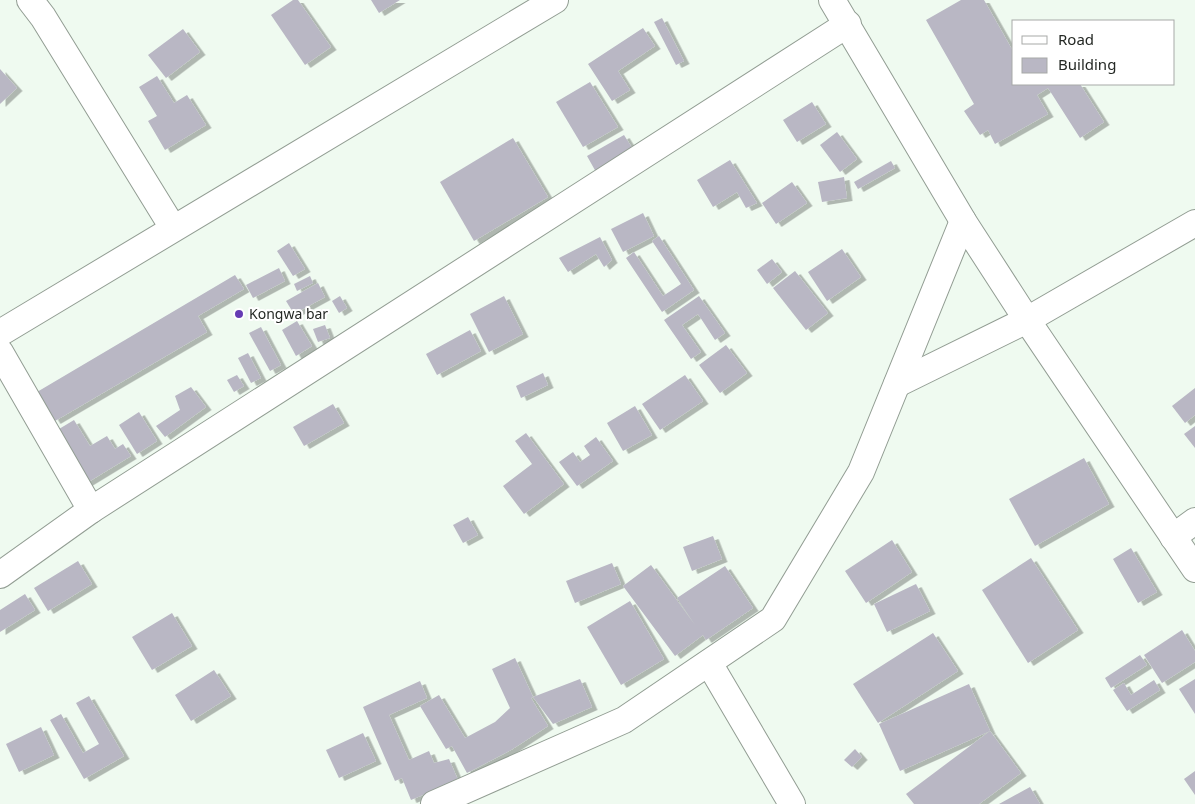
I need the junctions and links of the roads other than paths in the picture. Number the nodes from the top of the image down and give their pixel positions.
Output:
1 (30, 0) edge
2 (555, 0) edge
3 (832, 0) edge
4 (848, 24) junction
5 (963, 221) junction
6 (1195, 223) edge
7 (173, 228) junction
8 (1027, 320) junction
9 (0, 333) edge
10 (0, 352) edge
11 (897, 384) junction
12 (91, 510) junction
13 (1195, 522) edge
14 (1173, 537) junction
15 (1195, 568) edge
16 (0, 575) edge
17 (709, 663) junction
18 (479, 795) edge
19 (434, 804) edge
20 (792, 804) edge

1 - 7 street
2 - 7 street
3 - 4 street
4 - 5 street
4 - 12 street
5 - 8 street
5 - 11 street
6 - 8 street
7 - 9 street
8 - 11 street
8 - 14 street
10 - 12 street
11 - 17 street
12 - 16 street
13 - 14 street
14 - 15 street
17 - 18 street
17 - 20 street
18 - 19 street

